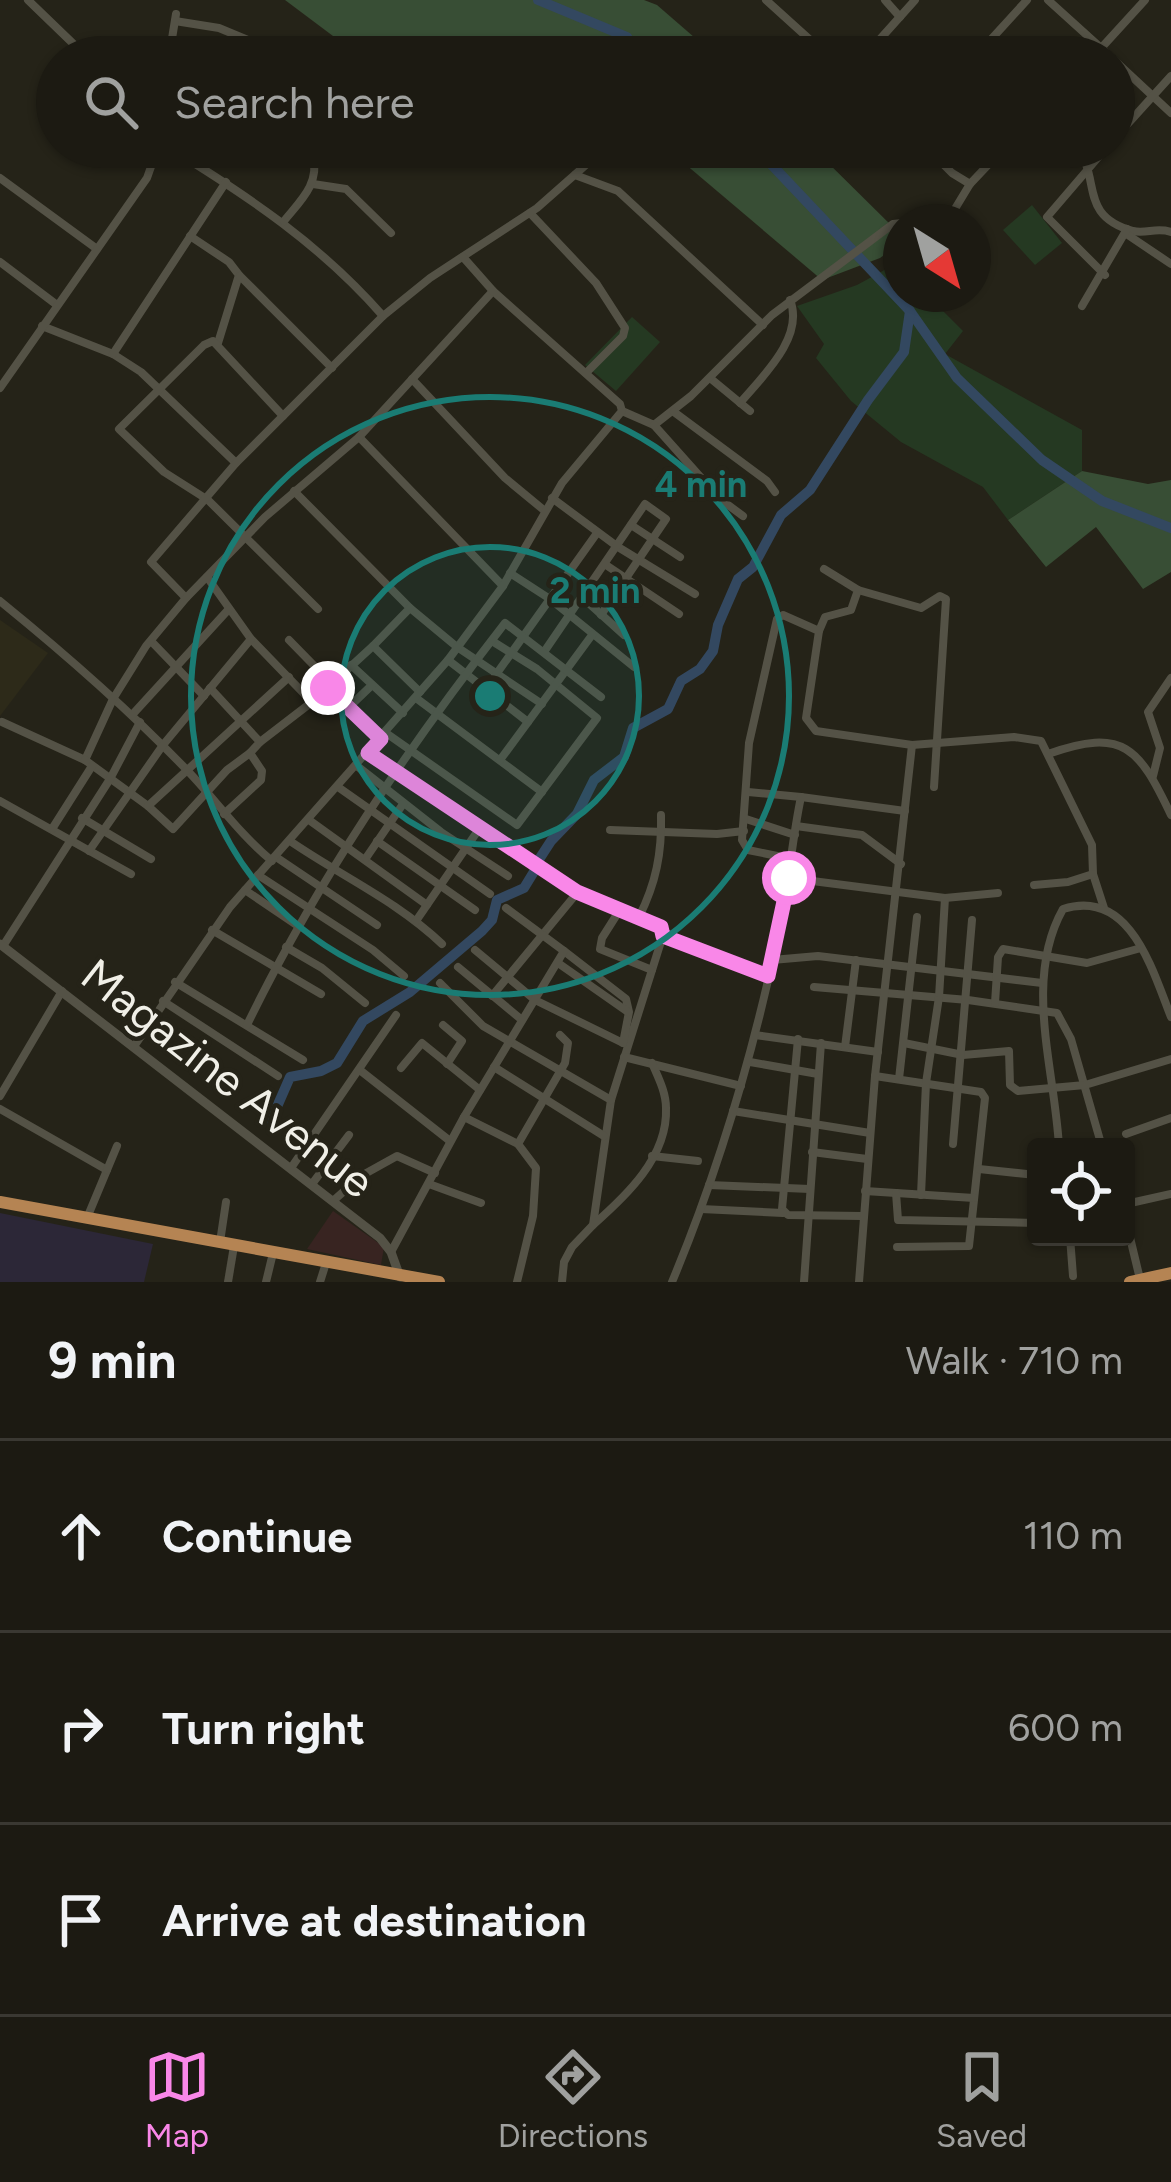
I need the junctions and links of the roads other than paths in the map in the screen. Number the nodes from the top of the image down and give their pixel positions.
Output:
1 (28, 0) edge
2 (766, 0) edge
3 (885, 0) edge
4 (915, 0) edge
5 (1027, 0) edge
6 (1048, 0) edge
7 (1145, 0) edge
8 (900, 17) junction
9 (66, 36) edge
10 (173, 36) edge
11 (238, 36) edge
12 (806, 36) edge
13 (883, 36) edge
14 (994, 36) edge
15 (1088, 36) edge
16 (1113, 36) edge
17 (1171, 76) edge
18 (1135, 79) edge
19 (1153, 96) junction
20 (1171, 113) edge
21 (1135, 116) edge
22 (151, 168) edge
23 (203, 168) edge
24 (316, 168) edge
25 (583, 168) edge
26 (947, 168) edge
27 (985, 168) edge
28 (1087, 168) edge
29 (1088, 168) edge
30 (575, 175) junction
31 (0, 178) edge
32 (226, 182) junction
33 (313, 184) junction
34 (970, 184) junction
35 (960, 204) edge
36 (530, 213) junction
37 (284, 221) junction
38 (883, 231) edge
39 (1126, 231) junction
40 (1171, 232) edge
41 (391, 233) dead end
42 (190, 236) junction
43 (97, 249) junction
44 (463, 257) junction
45 (0, 262) edge
46 (1171, 264) edge
47 (1103, 272) junction
48 (239, 275) junction
49 (493, 291) junction
50 (790, 300) junction
51 (57, 305) junction
52 (1082, 306) dead end
53 (383, 316) junction
54 (763, 325) junction
55 (42, 326) junction
56 (218, 343) junction
57 (112, 354) junction
58 (332, 368) junction
59 (586, 373) junction
60 (710, 378) junction
61 (412, 379) junction
62 (0, 388) edge
63 (160, 390) junction
64 (740, 403) junction
65 (622, 411) junction
66 (750, 411) dead end
67 (674, 412) junction
68 (284, 416) junction
69 (654, 425) junction
70 (359, 437) junction
71 (236, 463) junction
72 (295, 491) junction
73 (775, 492) dead end
74 (552, 498) junction
75 (208, 500) junction
76 (544, 511) junction
77 (743, 516) dead end
78 (631, 525) junction
79 (597, 533) junction
80 (245, 538) junction
81 (653, 539) junction
82 (618, 547) junction
83 (680, 557) dead end
84 (638, 561) junction
85 (606, 565) junction
86 (824, 568) dead end
87 (510, 573) junction
88 (207, 577) junction
89 (627, 578) junction
90 (503, 586) junction
91 (858, 590) junction
92 (695, 594) dead end
93 (187, 598) junction
94 (583, 598) junction
95 (550, 599) junction
96 (0, 602) edge
97 (410, 608) junction
98 (228, 609) junction
99 (317, 609) dead end
100 (601, 614) junction
101 (679, 614) dead end
102 (569, 617) junction
103 (818, 631) junction
104 (592, 634) junction
105 (624, 635) dead end
106 (524, 636) junction
107 (250, 639) junction
108 (289, 640) dead end
109 (151, 641) junction
110 (492, 641) junction
111 (373, 646) junction
112 (457, 646) junction
113 (544, 652) junction
114 (513, 654) junction
115 (478, 659) junction
116 (448, 660) junction
117 (351, 665) junction
118 (634, 667) dead end
119 (175, 668) junction
120 (568, 670) junction
121 (499, 672) junction
122 (466, 676) junction
123 (289, 677) junction
124 (1171, 678) edge
125 (372, 685) junction
126 (330, 686) junction
127 (555, 687) junction
128 (485, 690) junction
129 (207, 692) junction
130 (418, 695) junction
131 (601, 697) dead end
132 (113, 698) junction
133 (312, 702) junction
134 (542, 704) junction
135 (349, 708) junction
136 (403, 713) junction
137 (439, 714) junction
138 (136, 719) junction
139 (2, 722) edge
140 (241, 722) junction
141 (528, 722) junction
142 (383, 736) junction
143 (260, 742) junction
144 (936, 743) junction
145 (163, 745) junction
146 (912, 745) junction
147 (411, 751) junction
148 (250, 753) junction
149 (368, 753) junction
150 (1048, 754) junction
151 (500, 760) junction
152 (88, 763) junction
153 (357, 766) junction
154 (186, 769) junction
155 (396, 772) junction
156 (110, 778) junction
157 (1153, 778) junction
158 (338, 787) junction
159 (934, 788) dead end
160 (383, 789) junction
161 (129, 792) junction
162 (542, 792) junction
163 (748, 792) junction
164 (208, 793) junction
165 (801, 796) junction
166 (0, 800) edge
167 (403, 804) junction
168 (148, 806) junction
169 (369, 809) junction
170 (905, 811) junction
171 (224, 814) junction
172 (662, 815) dead end
173 (1171, 815) edge
174 (82, 818) junction
175 (746, 819) junction
176 (309, 820) junction
177 (390, 823) junction
178 (52, 829) junction
179 (479, 829) junction
180 (100, 830) junction
181 (610, 830) dead end
182 (744, 831) junction
183 (796, 831) junction
184 (662, 833) junction
185 (70, 839) junction
186 (290, 841) junction
187 (377, 841) junction
188 (346, 845) junction
189 (466, 848) junction
190 (89, 851) junction
191 (366, 858) junction
192 (152, 859) dead end
193 (273, 859) junction
194 (792, 859) junction
195 (901, 864) junction
196 (453, 868) junction
197 (333, 869) junction
198 (130, 874) dead end
199 (1093, 874) junction
200 (258, 875) junction
201 (508, 876) dead end
202 (789, 878) junction
203 (1034, 885) dead end
204 (441, 886) junction
205 (322, 888) junction
206 (245, 890) junction
207 (577, 892) junction
208 (998, 892) dead end
209 (490, 894) dead end
210 (897, 894) junction
211 (945, 898) junction
212 (427, 905) junction
213 (310, 908) junction
214 (506, 908) dead end
215 (621, 908) junction
216 (1104, 908) junction
217 (475, 910) dead end
218 (639, 917) junction
219 (917, 917) dead end
220 (972, 920) dead end
221 (416, 922) junction
222 (377, 925) dead end
223 (298, 926) junction
224 (212, 930) junction
225 (542, 936) junction
226 (663, 936) junction
227 (442, 944) dead end
228 (1, 945) edge
229 (286, 947) junction
230 (1141, 948) junction
231 (475, 950) dead end
232 (564, 951) junction
233 (1046, 955) junction
234 (856, 959) junction
235 (772, 960) junction
236 (558, 963) junction
237 (889, 963) junction
238 (276, 966) junction
239 (912, 966) junction
240 (458, 967) dead end
241 (941, 968) junction
242 (652, 970) junction
243 (969, 972) junction
244 (404, 976) dead end
245 (508, 976) junction
246 (768, 976) junction
247 (997, 976) junction
248 (175, 982) junction
249 (440, 982) dead end
250 (1042, 982) junction
251 (814, 987) dead end
252 (852, 988) junction
253 (62, 989) junction
254 (885, 992) junction
255 (321, 994) dead end
256 (910, 994) junction
257 (492, 996) junction
258 (939, 997) junction
259 (535, 1000) junction
260 (968, 1000) junction
261 (163, 1001) junction
262 (365, 1003) dead end
263 (994, 1004) junction
264 (1045, 1010) junction
265 (629, 1012) junction
266 (396, 1015) dead end
267 (1171, 1017) edge
268 (522, 1020) junction
269 (247, 1025) junction
270 (443, 1025) dead end
271 (755, 1034) junction
272 (560, 1035) dead end
273 (798, 1039) junction
274 (508, 1043) junction
275 (821, 1043) junction
276 (904, 1043) junction
277 (135, 1045) junction
278 (845, 1047) junction
279 (932, 1048) junction
280 (624, 1051) junction
281 (878, 1052) junction
282 (963, 1055) junction
283 (1171, 1059) edge
284 (303, 1060) dead end
285 (750, 1062) junction
286 (652, 1063) junction
287 (447, 1064) junction
288 (494, 1067) junction
289 (401, 1068) dead end
290 (795, 1069) junction
291 (361, 1071) junction
292 (560, 1073) junction
293 (818, 1074) junction
294 (278, 1076) dead end
295 (874, 1076) junction
296 (899, 1079) junction
297 (926, 1083) junction
298 (1084, 1085) junction
299 (741, 1086) junction
300 (958, 1088) junction
301 (480, 1090) junction
302 (1054, 1090) junction
303 (0, 1096) edge
304 (546, 1099) junction
305 (611, 1100) junction
306 (0, 1109) edge
307 (733, 1111) junction
308 (464, 1117) junction
309 (1171, 1118) edge
310 (789, 1121) junction
311 (814, 1125) junction
312 (869, 1133) junction
313 (1126, 1134) dead end
314 (349, 1135) dead end
315 (604, 1136) junction
316 (1058, 1138) edge
317 (1099, 1138) edge
318 (450, 1141) junction
319 (518, 1144) junction
320 (953, 1144) dead end
321 (117, 1146) dead end
322 (812, 1152) junction
323 (651, 1156) junction
324 (867, 1159) junction
325 (698, 1161) dead end
326 (291, 1168) junction
327 (979, 1169) junction
328 (107, 1170) junction
329 (435, 1173) junction
330 (1027, 1174) edge
331 (312, 1184) junction
332 (429, 1184) junction
333 (709, 1184) junction
334 (784, 1189) junction
335 (810, 1189) junction
336 (865, 1191) junction
337 (896, 1193) junction
338 (1171, 1194) edge
339 (921, 1195) junction
340 (974, 1198) junction
341 (333, 1201) junction
342 (0, 1202) edge
343 (226, 1202) dead end
344 (1135, 1202) edge
345 (481, 1203) dead end
346 (701, 1209) junction
347 (784, 1213) junction
348 (862, 1216) junction
349 (809, 1217) junction
350 (86, 1218) junction
351 (971, 1223) junction
352 (1027, 1223) edge
353 (592, 1225) junction
354 (227, 1245) junction
355 (1071, 1246) edge
356 (1130, 1246) edge
357 (897, 1247) dead end
358 (391, 1252) junction
359 (273, 1253) junction
360 (326, 1263) junction
361 (1171, 1274) edge
362 (1073, 1276) dead end
363 (400, 1277) junction
364 (1135, 1281) edge
365 (228, 1282) edge
366 (266, 1282) edge
367 (320, 1282) edge
368 (439, 1282) edge
369 (517, 1282) edge
370 (562, 1282) edge
371 (672, 1282) edge
372 (804, 1282) edge
373 (859, 1282) edge

1 - 9 street
2 - 12 street
3 - 8 street
4 - 8 street
5 - 14 street
6 - 15 street
7 - 16 street
8 - 13 street
10 - 11 street
17 - 19 street
18 - 19 street
19 - 20 street
19 - 21 street
22 - 43 street
23 - 32 street
24 - 33 street
25 - 30 street
26 - 34 street
27 - 34 street
28 - 47 street
29 - 39 street
30 - 36 street
30 - 54 street
31 - 43 street
32 - 37 street
32 - 42 street
33 - 37 street
33 - 41 street
34 - 35 street
36 - 44 street
36 - 59 street
37 - 53 street
38 - 50 street
39 - 40 street
39 - 46 street
39 - 47 street
42 - 48 street
42 - 57 street
43 - 51 street
44 - 49 street
44 - 53 street
45 - 51 street
47 - 52 street
48 - 56 street
48 - 58 street
49 - 59 street
49 - 61 street
50 - 54 street
50 - 64 street
51 - 55 street
53 - 58 street
54 - 60 street
55 - 57 street
55 - 62 street
56 - 63 street
56 - 68 street
57 - 63 street
58 - 68 street
59 - 65 street
60 - 64 street
60 - 67 street
61 - 70 street
61 - 76 street
63 - 71 street
63 - 75 street
64 - 66 street
65 - 69 street
65 - 74 street
67 - 69 street
67 - 73 street
68 - 71 street
69 - 77 street
70 - 72 street
70 - 90 street
71 - 75 street
72 - 80 street
72 - 97 street
74 - 76 street
74 - 79 street
75 - 80 street
75 - 93 street
76 - 87 street
78 - 81 street
78 - 81 street
78 - 82 street
79 - 82 street
79 - 95 street
80 - 88 street
80 - 99 street
81 - 83 street
81 - 84 street
82 - 84 street
82 - 85 street
84 - 89 street
84 - 92 street
85 - 89 street
85 - 94 street
86 - 91 street
87 - 90 street
87 - 95 street
88 - 93 street
88 - 98 street
89 - 100 street
89 - 101 street
90 - 112 street
91 - 103 street
91 - 144 street
93 - 109 street
94 - 100 street
94 - 102 street
95 - 102 street
95 - 106 street
96 - 132 street
97 - 111 street
97 - 112 street
98 - 107 street
98 - 119 street
100 - 105 street
102 - 104 street
102 - 113 street
103 - 146 street
103 - 163 street
104 - 118 street
104 - 120 street
106 - 110 street
106 - 113 street
106 - 114 street
107 - 123 street
107 - 129 street
108 - 126 street
109 - 119 street
109 - 132 street
110 - 114 street
110 - 115 street
111 - 117 street
111 - 130 street
112 - 115 street
112 - 116 street
113 - 120 street
114 - 121 street
114 - 127 street
115 - 121 street
115 - 122 street
116 - 122 street
116 - 130 street
117 - 125 street
117 - 126 street
119 - 129 street
119 - 138 street
120 - 127 street
120 - 131 street
121 - 128 street
121 - 134 street
122 - 128 street
122 - 137 street
123 - 133 street
123 - 140 street
124 - 157 street
125 - 135 street
125 - 136 street
126 - 133 street
126 - 135 street
127 - 134 street
127 - 162 street
128 - 141 street
129 - 140 street
129 - 145 street
130 - 136 street
130 - 137 street
132 - 138 street
132 - 152 street
133 - 143 street
134 - 141 street
135 - 142 street
136 - 142 street
137 - 147 street
137 - 151 street
138 - 145 street
138 - 156 street
139 - 152 street
140 - 143 street
140 - 154 street
141 - 151 street
142 - 147 street
142 - 149 street
143 - 148 street
144 - 146 street
144 - 150 street
144 - 159 street
145 - 154 street
145 - 161 street
146 - 170 street
147 - 155 street
147 - 162 street
148 - 164 street
148 - 171 street
149 - 153 street
149 - 155 street
150 - 157 street
150 - 199 street
151 - 162 street
152 - 156 street
152 - 178 street
153 - 158 street
153 - 160 street
154 - 164 street
154 - 168 street
155 - 160 street
155 - 179 street
156 - 161 street
156 - 174 street
157 - 173 street
158 - 169 street
158 - 176 street
160 - 167 street
160 - 169 street
161 - 168 street
161 - 180 street
163 - 165 street
163 - 175 street
164 - 168 street
164 - 171 street
165 - 170 street
165 - 183 street
166 - 178 street
167 - 177 street
167 - 189 street
169 - 177 street
169 - 188 street
170 - 195 street
171 - 193 street
172 - 184 street
174 - 180 street
174 - 185 street
175 - 182 street
175 - 183 street
176 - 186 street
176 - 188 street
177 - 187 street
177 - 196 street
178 - 185 street
179 - 189 street
179 - 207 street
180 - 190 street
180 - 192 street
181 - 184 street
182 - 184 street
182 - 194 street
183 - 194 street
183 - 195 street
184 - 218 street
185 - 190 street
185 - 228 street
186 - 193 street
186 - 197 street
187 - 191 street
187 - 204 street
188 - 191 street
188 - 197 street
189 - 196 street
189 - 201 street
190 - 198 street
191 - 212 street
193 - 200 street
193 - 205 street
194 - 202 street
195 - 210 street
196 - 204 street
196 - 209 street
197 - 205 street
197 - 221 street
199 - 203 street
199 - 216 street
200 - 206 street
200 - 213 street
202 - 210 street
202 - 235 street
204 - 212 street
204 - 217 street
205 - 213 street
205 - 222 street
206 - 223 street
206 - 224 street
207 - 215 street
207 - 225 street
208 - 211 street
210 - 211 street
210 - 237 street
211 - 241 street
212 - 221 street
213 - 223 street
213 - 244 street
214 - 225 street
215 - 218 street
215 - 242 street
216 - 230 street
216 - 233 street
218 - 226 street
219 - 239 street
220 - 243 street
221 - 227 street
223 - 229 street
224 - 238 street
224 - 248 street
225 - 232 street
225 - 245 street
226 - 242 street
226 - 246 street
228 - 253 street, Magazine Avenue
229 - 238 street
229 - 262 street
230 - 233 street
230 - 267 street
231 - 245 street
232 - 236 street
232 - 265 street
233 - 247 street
233 - 250 street
234 - 235 street
234 - 237 street
234 - 252 street
235 - 246 street
236 - 259 street
236 - 265 street
237 - 239 street
237 - 254 street
238 - 255 street
238 - 269 street
239 - 241 street
239 - 256 street
240 - 257 street
241 - 243 street
241 - 258 street
242 - 280 street
243 - 247 street
243 - 260 street
245 - 257 street
245 - 259 street
246 - 271 street
247 - 250 street
247 - 263 street
248 - 261 street
248 - 269 street
249 - 274 street
250 - 264 street
251 - 252 street
252 - 254 street
252 - 278 street
253 - 277 street, Magazine Avenue
253 - 303 street
254 - 256 street
254 - 281 street
256 - 258 street
256 - 276 street
257 - 268 street
258 - 260 street
258 - 279 street
259 - 268 street
259 - 280 street
260 - 263 street
260 - 282 street
261 - 277 street
261 - 294 street
263 - 264 street
264 - 298 street
264 - 302 street
265 - 280 street
266 - 291 street
268 - 274 street
269 - 284 street
270 - 287 street
271 - 273 street
271 - 285 street
272 - 292 street
273 - 275 street
273 - 290 street
274 - 288 street
274 - 292 street
275 - 278 street
275 - 293 street
276 - 279 street
276 - 296 street
277 - 326 street, Magazine Avenue
278 - 281 street
279 - 282 street
279 - 297 street
280 - 286 street
280 - 305 street
281 - 295 street
282 - 300 street
282 - 302 street
283 - 298 street
285 - 290 street
285 - 299 street
286 - 299 street
286 - 323 street
287 - 289 street
287 - 301 street
288 - 301 street
288 - 304 street
290 - 293 street
290 - 310 street
291 - 318 street
291 - 326 street
292 - 304 street
292 - 305 street
293 - 311 street
295 - 296 street
295 - 312 street
296 - 297 street
297 - 300 street
297 - 339 street
298 - 302 street
298 - 317 street
299 - 307 street
300 - 320 street
300 - 327 street
301 - 308 street
302 - 316 street
304 - 315 street
304 - 319 street
305 - 315 street
306 - 328 street
307 - 310 street
307 - 333 street
308 - 318 street
308 - 319 street
309 - 313 street
310 - 311 street
310 - 334 street
311 - 312 street
311 - 322 street
312 - 324 street
314 - 331 street
315 - 353 street
318 - 329 street
319 - 369 street
321 - 328 street
322 - 324 street
322 - 335 street
323 - 325 street
323 - 353 street
324 - 336 street
326 - 331 street, Magazine Avenue
327 - 330 street
327 - 340 street
328 - 350 street
329 - 332 street
329 - 341 street
331 - 341 street, Magazine Avenue
332 - 345 street
332 - 358 street
333 - 334 street
333 - 346 street
334 - 335 street
334 - 347 street
335 - 349 street
336 - 337 street
336 - 348 street
337 - 339 street
337 - 351 street
338 - 344 street
339 - 340 street
340 - 351 street
341 - 358 street, Magazine Avenue
342 - 350 main road
343 - 354 street
346 - 347 street
346 - 371 street
347 - 349 street
348 - 349 street
348 - 373 street
349 - 372 street
350 - 354 main road
351 - 352 street
351 - 357 street
353 - 370 street
354 - 359 main road
354 - 365 street
355 - 362 street
356 - 364 street
358 - 363 street, Magazine Avenue
359 - 360 main road
359 - 366 street
360 - 363 main road
360 - 367 street
361 - 364 main road
363 - 368 main road

